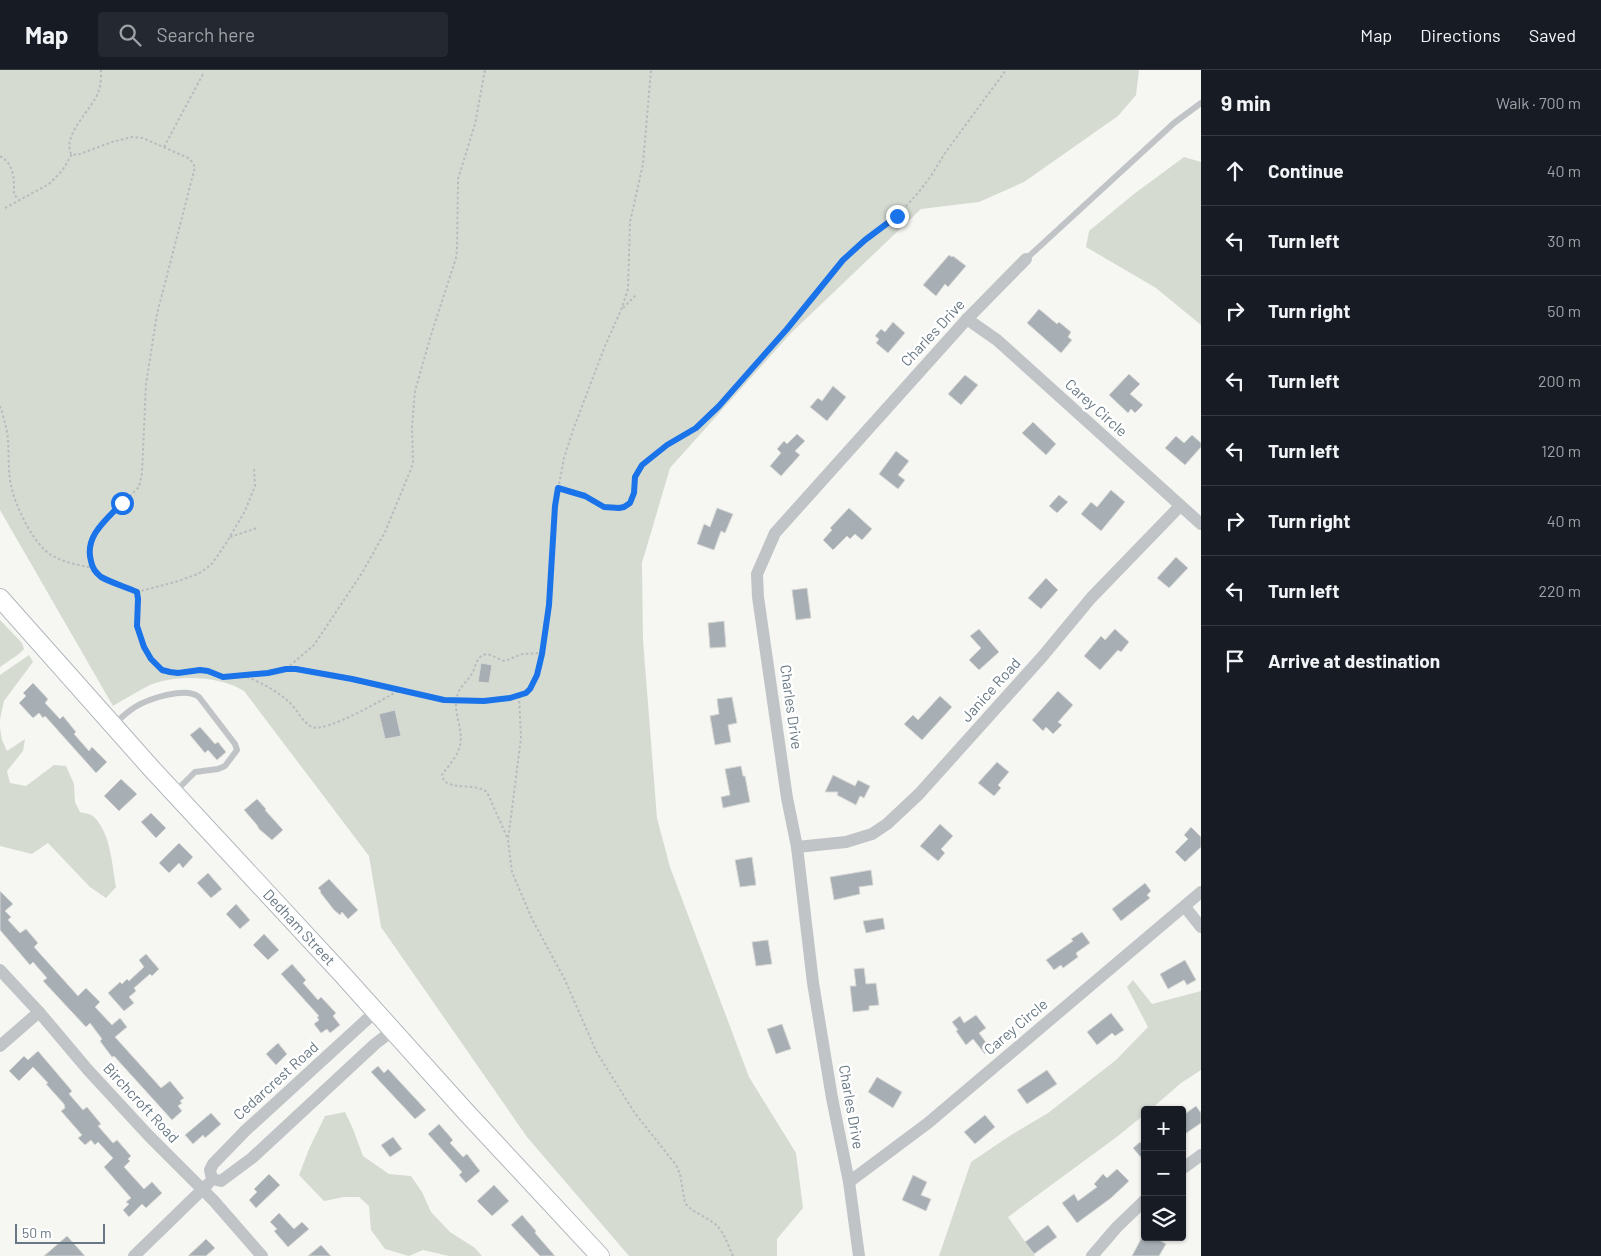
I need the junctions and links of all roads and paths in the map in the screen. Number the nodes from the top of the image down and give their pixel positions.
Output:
1 (101, 70) edge
2 (485, 70) edge
3 (651, 70) edge
4 (1006, 70) edge
5 (203, 74) dead end
6 (1201, 103) edge
7 (164, 147) junction
8 (72, 154) junction
9 (0, 156) edge
10 (19, 199) junction
11 (5, 208) dead end
12 (1026, 259) joint
13 (636, 295) dead end
14 (621, 310) junction
15 (967, 318) junction
16 (0, 406) edge
17 (254, 466) dead end
18 (558, 488) junction
19 (1180, 506) junction
20 (1201, 524) edge
21 (258, 528) dead end
22 (230, 537) junction
23 (93, 568) junction
24 (137, 592) junction
25 (0, 598) edge
26 (542, 654) junction
27 (286, 669) junction
28 (244, 676) junction
29 (399, 690) junction
30 (519, 696) junction
31 (456, 701) junction
32 (113, 725) junction
33 (174, 793) junction
34 (508, 840) junction
35 (797, 847) junction
36 (1201, 892) edge
37 (1186, 907) junction
38 (1201, 927) edge
39 (0, 970) edge
40 (39, 1012) junction
41 (375, 1012) junction
42 (392, 1031) junction
43 (0, 1046) edge
44 (1201, 1155) edge
45 (1186, 1166) edge
46 (212, 1180) junction
47 (849, 1182) junction
48 (203, 1190) junction
49 (1141, 1204) edge
50 (134, 1256) edge
51 (262, 1256) edge
52 (600, 1256) edge
53 (733, 1256) edge
54 (859, 1256) edge
55 (1092, 1256) edge

1 - 8 path
2 - 27 path
3 - 14 path
4 - 18 path
5 - 7 path
6 - 12 lane
7 - 8 path
7 - 23 path
8 - 10 path
9 - 10 path
10 - 11 path
12 - 15 street, Charles Drive
13 - 14 path
14 - 18 path
15 - 19 street, Carey Circle
15 - 35 street, Charles Drive
16 - 23 path
17 - 22 path
18 - 26 path
19 - 20 street, Carey Circle
19 - 35 street, Janice Road
21 - 22 path
22 - 24 path
23 - 24 path
24 - 28 path
25 - 32 main road, Dedham Street
26 - 30 path
26 - 31 path
27 - 28 path
27 - 29 path
28 - 29 path
29 - 31 path
30 - 31 path
30 - 34 path
31 - 34 path
32 - 33 main road, Dedham Street
32 - 33 lane
33 - 41 main road, Dedham Street
34 - 53 path
35 - 47 street, Charles Drive
36 - 37 street, Carey Circle
37 - 38 street
37 - 47 street, Carey Circle
39 - 40 street, Birchcroft Road
40 - 43 street
40 - 48 street, Birchcroft Road
41 - 42 main road, Dedham Street
41 - 46 street, Cedarcrest Road
42 - 46 street, Cedarcrest Road
42 - 52 main road, Dedham Street
44 - 45 street
46 - 48 street, Cedarcrest Road
47 - 54 street, Charles Drive
48 - 50 street, Cedarcrest Road
48 - 51 street, Birchcroft Road
49 - 55 street

